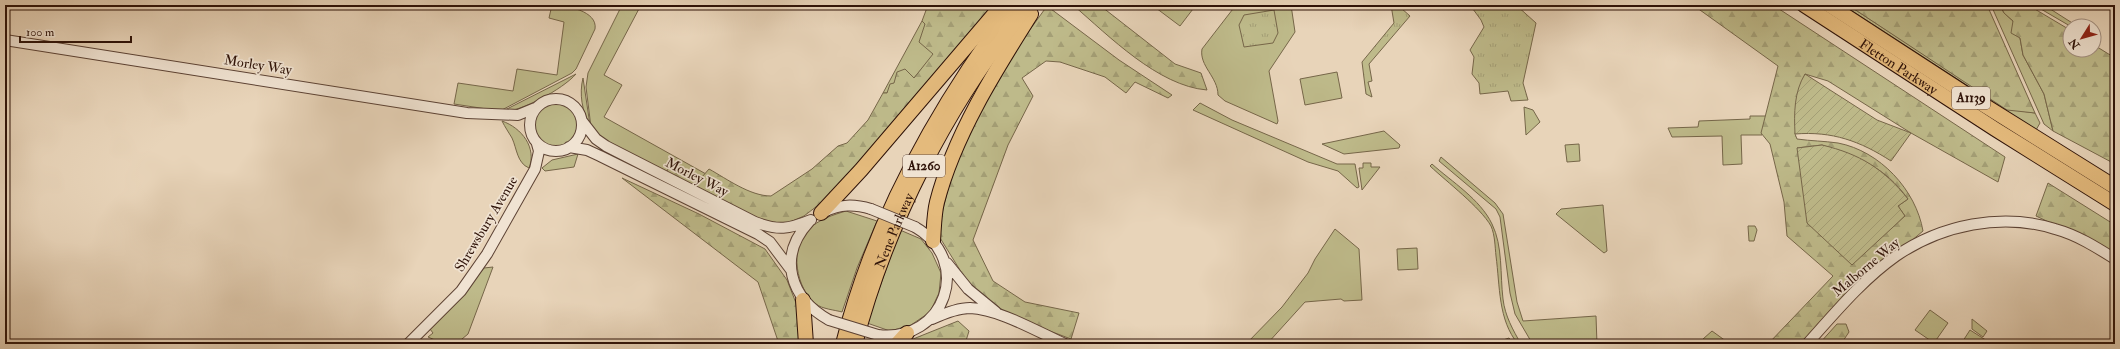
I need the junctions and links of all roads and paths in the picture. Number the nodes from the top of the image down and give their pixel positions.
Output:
1 (1002, 5) edge
2 (1014, 5) edge
3 (1028, 5) edge
4 (1036, 5) edge
5 (1804, 5) edge
6 (1829, 5) edge
7 (5, 40) edge
8 (535, 108) junction
9 (507, 116) junction
10 (582, 121) junction
11 (531, 134) junction
12 (537, 144) junction
13 (569, 147) junction
14 (560, 151) junction
15 (535, 169) junction
16 (2115, 187) edge
17 (2115, 204) edge
18 (816, 216) junction
19 (933, 241) junction
20 (943, 258) junction
21 (2115, 259) edge
22 (792, 270) junction
23 (803, 300) junction
24 (999, 315) junction
25 (928, 321) junction
26 (907, 334) junction
27 (408, 344) edge
28 (806, 344) edge
29 (843, 344) edge
30 (855, 344) edge
31 (897, 344) edge
32 (1065, 344) edge
33 (1807, 344) edge

1 - 18 highway
2 - 29 highway, Nene Parkway / A1260
3 - 30 highway, Nene Parkway / A1260
4 - 19 highway
5 - 17 highway, Fletton Parkway / A1139
6 - 16 highway, Fletton Parkway / A1139
7 - 9 street, Morley Way
8 - 9 street, Morley Way
8 - 10 street
8 - 11 street
9 - 11 street, Morley Way
10 - 13 street
10 - 18 street, Morley Way
11 - 12 street
12 - 14 street
12 - 15 street, Shrewsbury Avenue
13 - 14 street
13 - 22 street, Morley Way
14 - 15 street, Shrewsbury Avenue
15 - 27 street, Shrewsbury Avenue
18 - 19 street, bridge
18 - 22 street
19 - 20 street
20 - 24 street
20 - 25 street
21 - 33 street, Malborne Way
22 - 23 street
23 - 26 street, bridge
23 - 28 highway
24 - 25 street
24 - 32 street
25 - 26 street
26 - 31 highway

